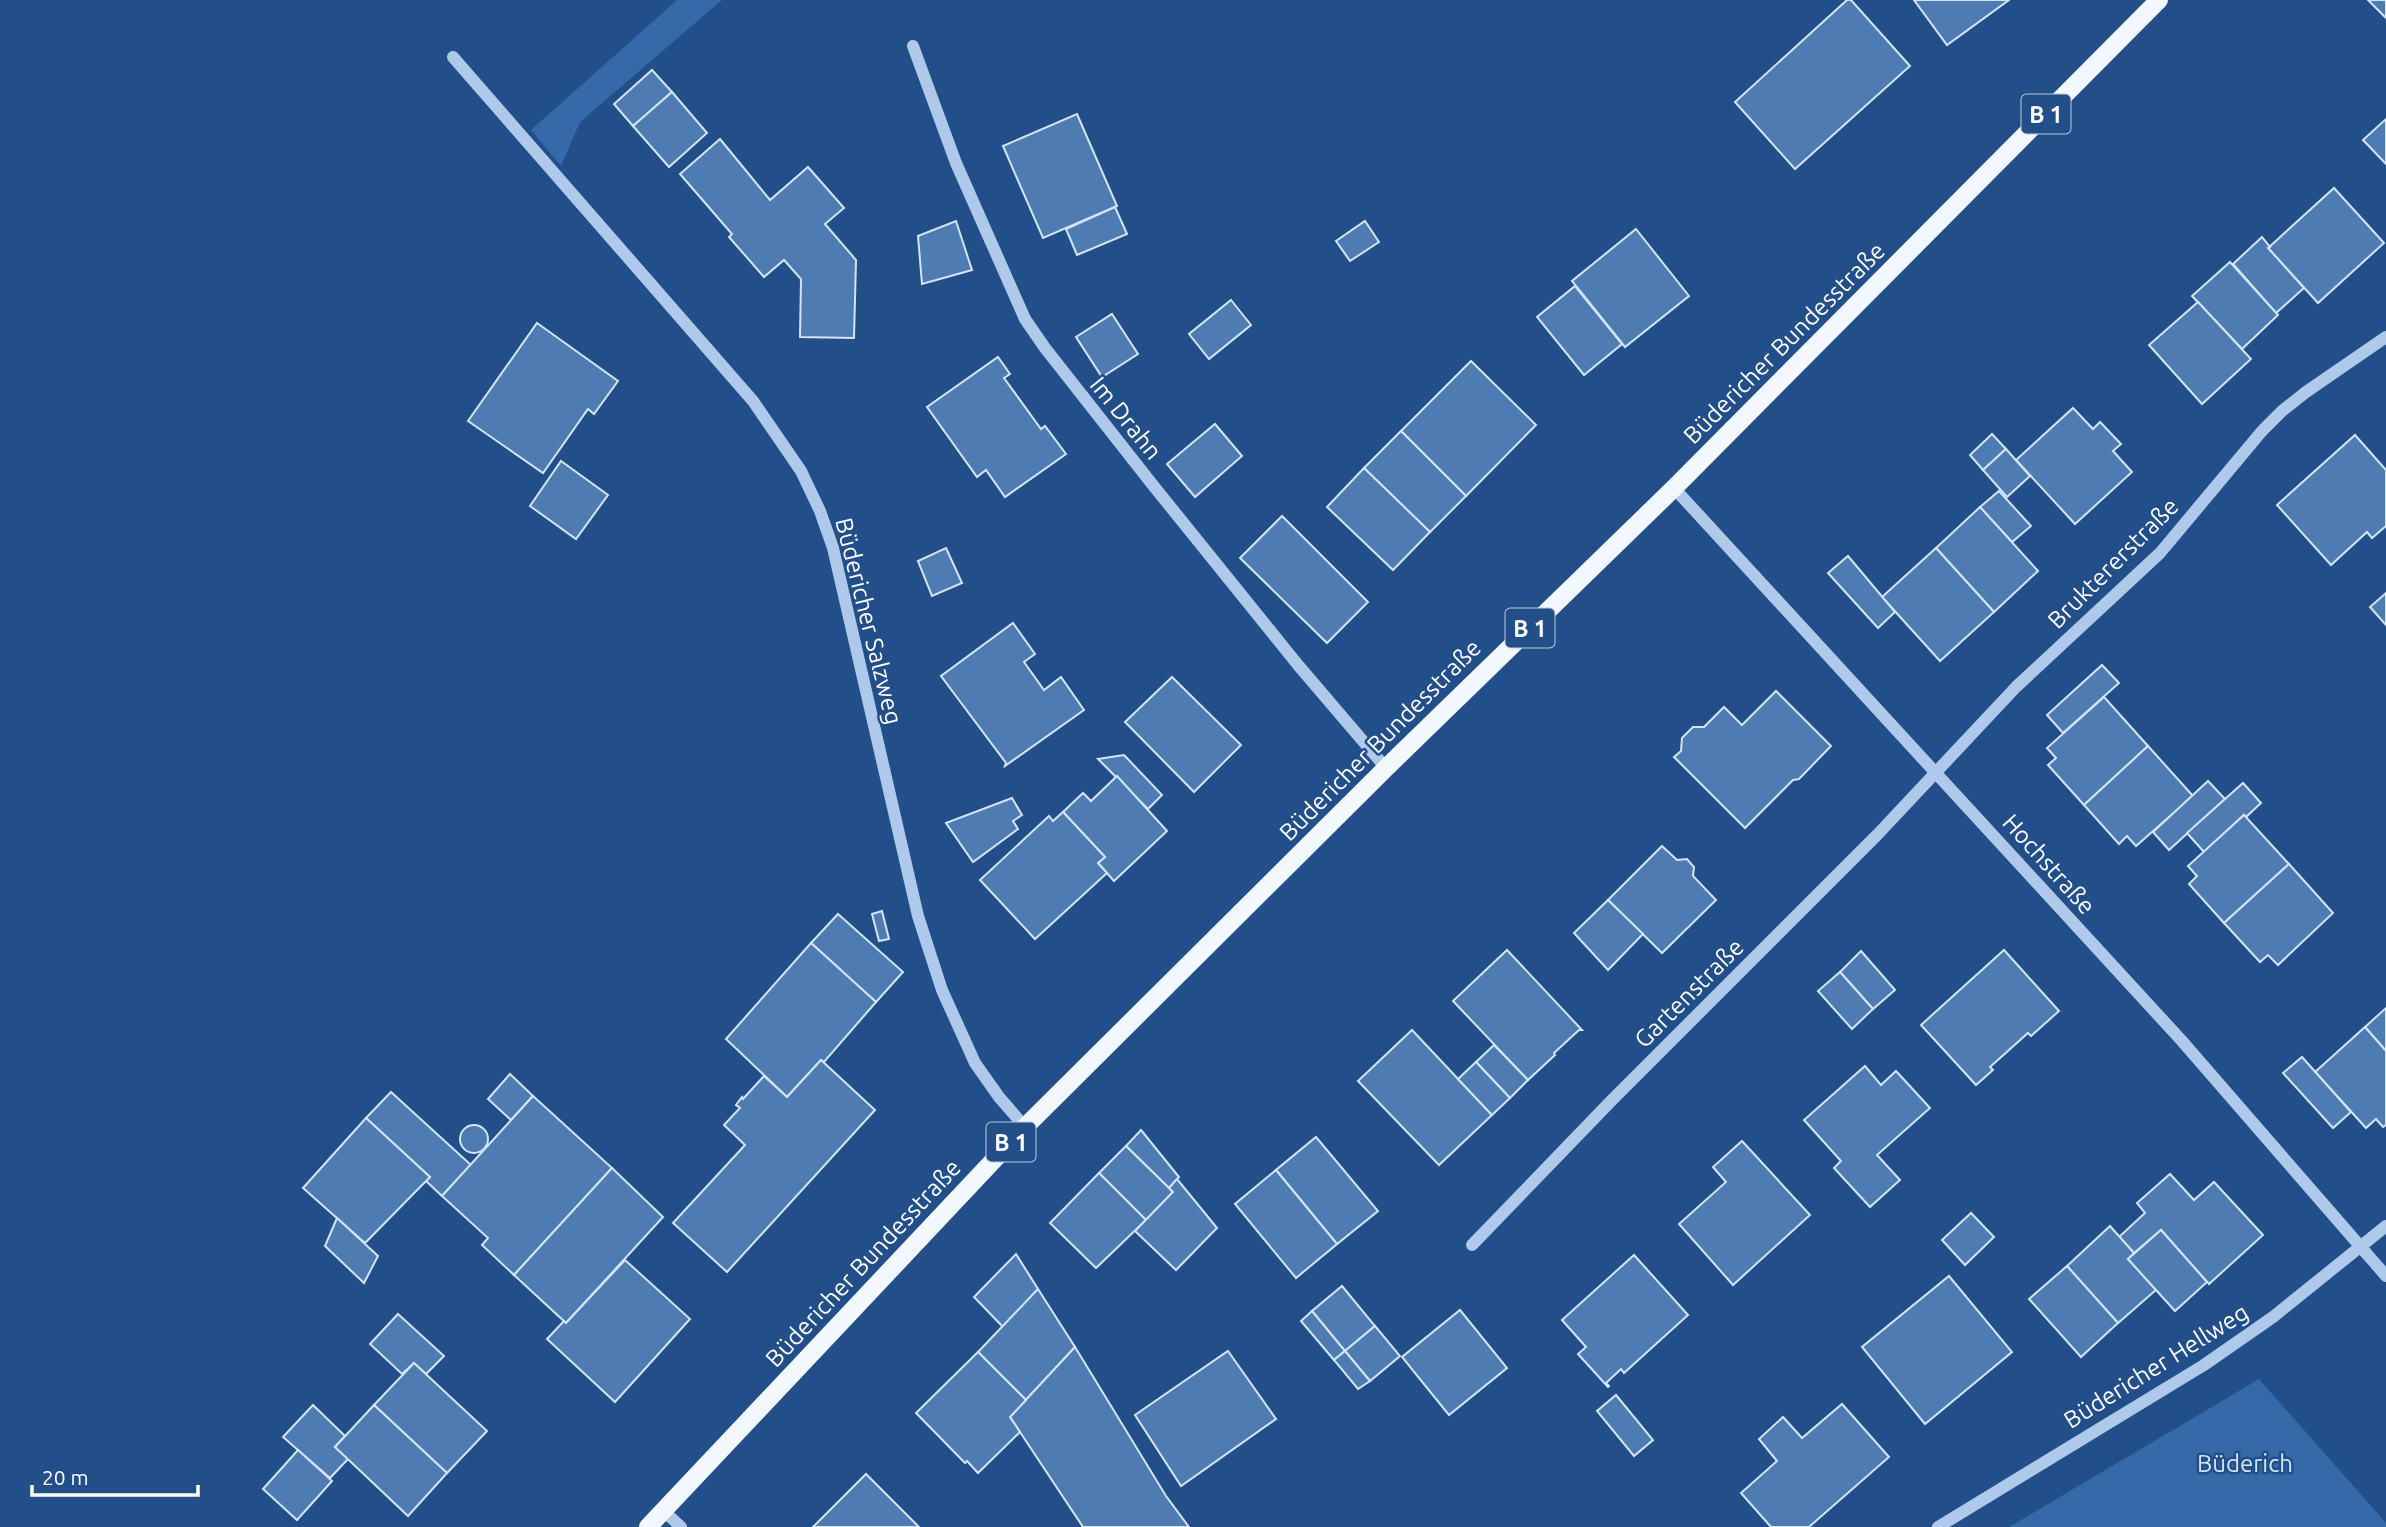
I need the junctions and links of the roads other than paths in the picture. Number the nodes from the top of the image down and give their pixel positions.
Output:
1 (2159, 0) edge
2 (914, 46) dead end
3 (453, 57) dead end
4 (2386, 337) edge
5 (1674, 488) junction
6 (1386, 768) junction
7 (1936, 771) junction
8 (1026, 1127) junction
9 (2386, 1226) edge
10 (1472, 1245) dead end
11 (2359, 1247) junction
12 (2386, 1276) edge
13 (663, 1510) junction
14 (648, 1527) edge
15 (681, 1527) edge
16 (1938, 1527) edge

1 - 5 main road, Büdericher Bundesstraße / B 1
2 - 6 street, Im Drahn
3 - 8 street, Büdericher Salzweg
4 - 7 street, Bruktererstraße
5 - 6 main road, Büdericher Bundesstraße / B 1
5 - 7 street, Hochstraße
6 - 8 main road, Büdericher Bundesstraße / B 1
7 - 10 street, Gartenstraße
7 - 11 street, Hochstraße
8 - 13 main road, Büdericher Bundesstraße / B 1
9 - 11 street, Büdericher Hellweg
11 - 12 street, Hochstraße
11 - 16 street, Büdericher Hellweg
13 - 14 main road, Büdericher Bundesstraße / B 1
13 - 15 street

